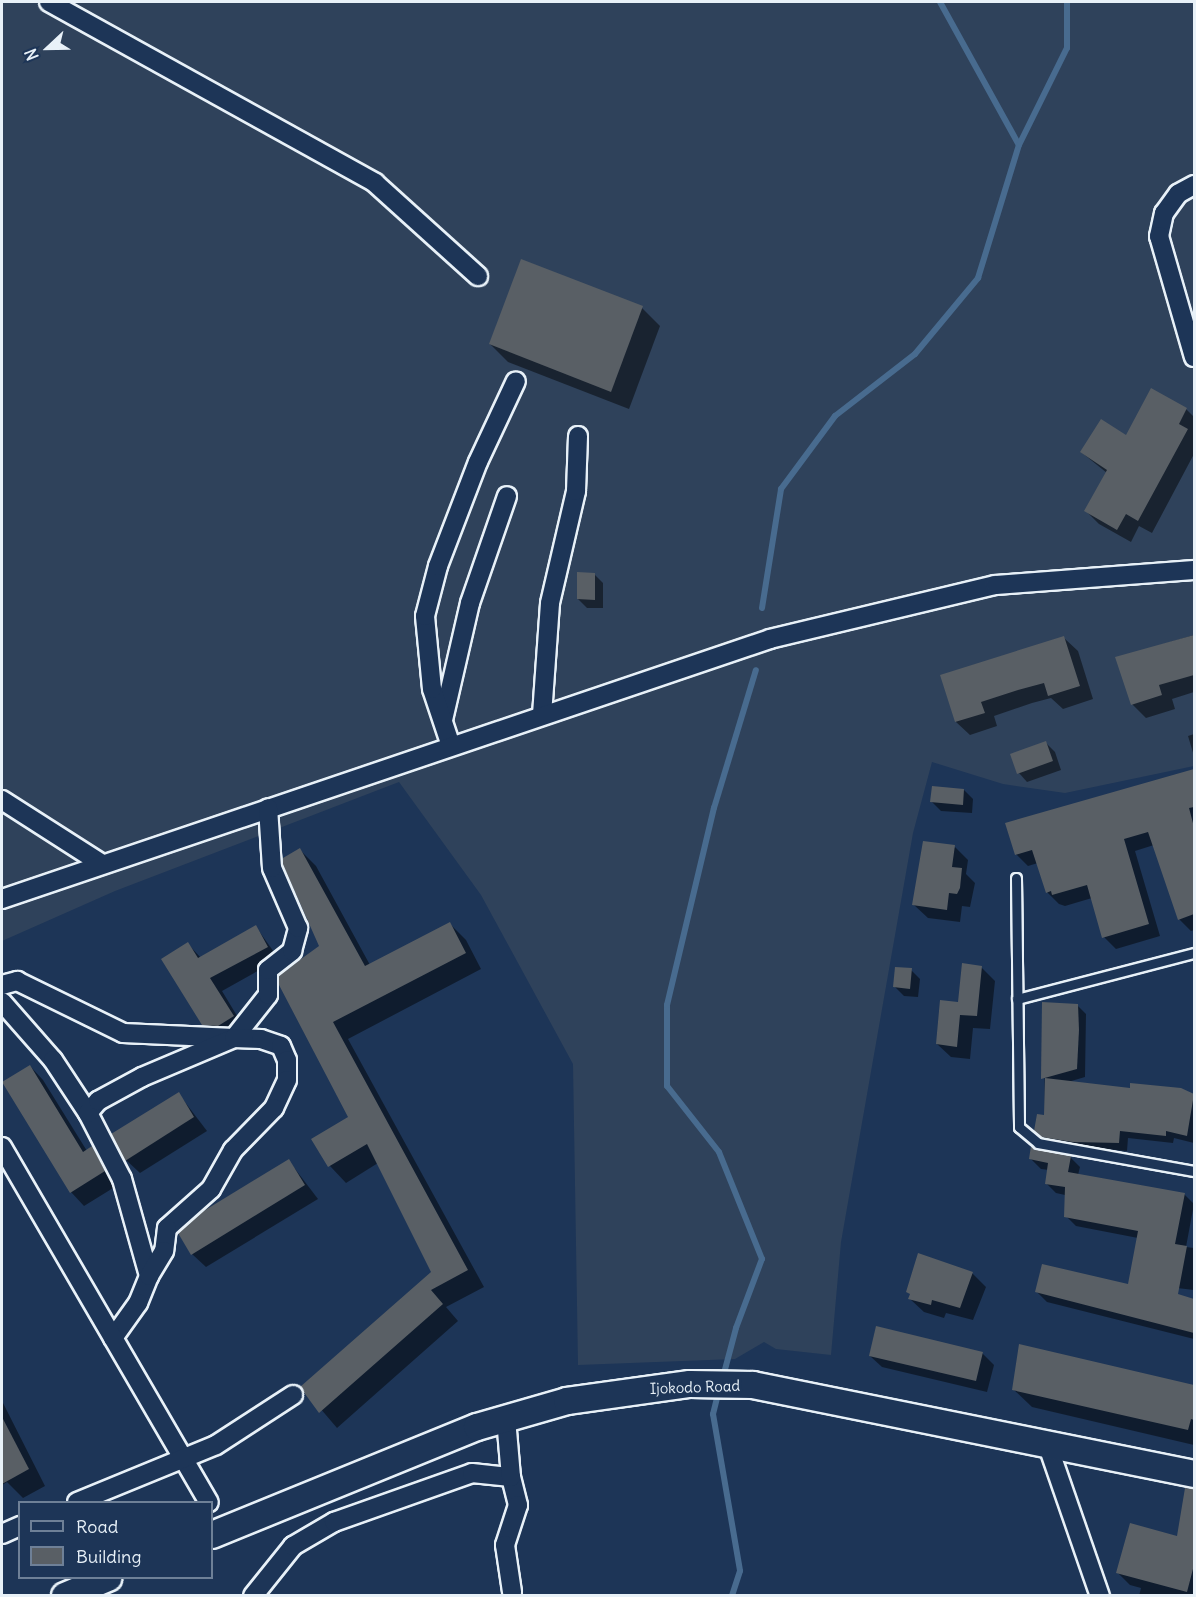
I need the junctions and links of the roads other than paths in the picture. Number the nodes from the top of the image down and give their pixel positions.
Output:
1 (49, 2) edge
2 (1194, 185) edge
3 (477, 276) dead end
4 (1194, 357) edge
5 (516, 381) dead end
6 (578, 436) dead end
7 (507, 496) dead end
8 (1194, 570) edge
9 (542, 715) junction
10 (443, 722) junction
11 (451, 746) junction
12 (2, 800) edge
13 (268, 808) junction
14 (102, 864) junction
15 (1016, 878) dead end
16 (2, 898) edge
17 (1194, 953) edge
18 (2, 985) edge
19 (1017, 999) junction
20 (2, 1002) edge
21 (234, 1038) junction
22 (88, 1113) junction
23 (2, 1147) edge
24 (1194, 1171) edge
25 (149, 1276) junction
26 (113, 1338) junction
27 (293, 1395) dead end
28 (506, 1419) junction
29 (1048, 1446) junction
30 (184, 1459) junction
31 (1194, 1474) edge
32 (512, 1477) junction
33 (82, 1501) edge
34 (208, 1501) edge
35 (213, 1514) edge
36 (18, 1527) edge
37 (218, 1532) edge
38 (2, 1534) edge
39 (106, 1579) edge
40 (512, 1592) dead end
41 (65, 1596) edge
42 (253, 1596) edge
43 (1100, 1596) edge

1 - 3 street
2 - 4 street
5 - 10 street
6 - 9 street
7 - 10 street
8 - 9 street
9 - 11 street
10 - 11 street
11 - 13 street
12 - 14 street
13 - 14 street
13 - 21 street
14 - 16 street
15 - 19 lane
17 - 19 lane
18 - 21 street
19 - 24 lane
20 - 22 street
21 - 22 street
21 - 25 street
22 - 25 street
23 - 26 street
25 - 26 street
26 - 30 street
27 - 30 street
28 - 29 main road, Ijokodo Road
28 - 32 street
28 - 37 main road, Ijokodo Road
29 - 31 main road, Ijokodo Road
29 - 43 street
30 - 33 street
30 - 34 street
32 - 40 street
32 - 42 street
35 - 37 street
36 - 38 street
39 - 41 main road

